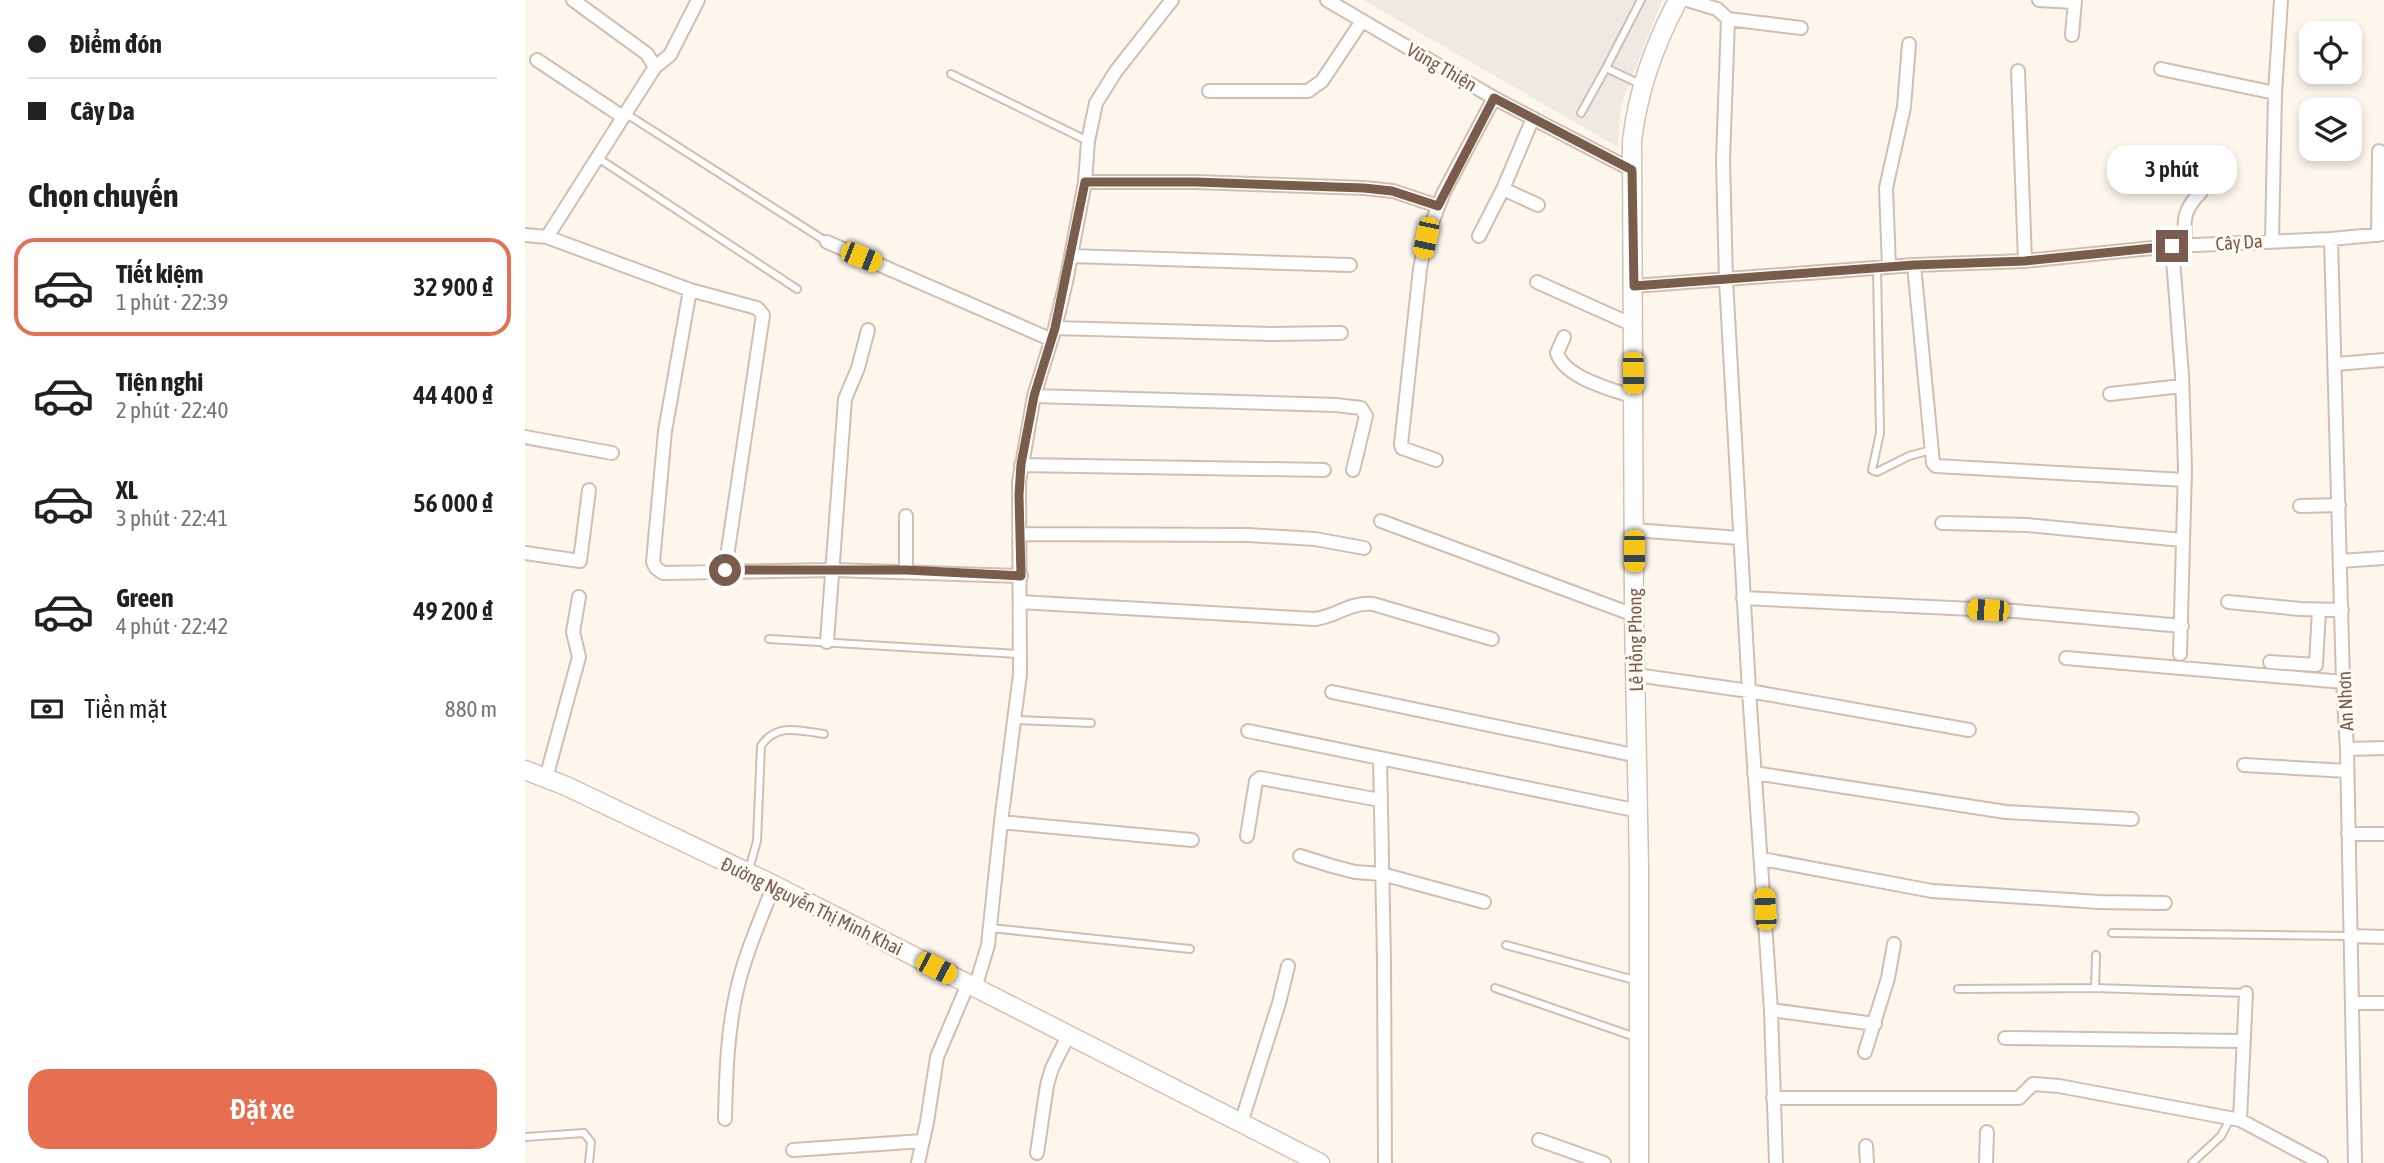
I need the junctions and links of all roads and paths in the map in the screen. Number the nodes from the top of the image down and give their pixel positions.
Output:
1 (573, 0) edge
2 (698, 0) edge
3 (1172, 0) edge
4 (1327, 0) edge
5 (1641, 0) edge
6 (1678, 0) edge
7 (1687, 0) edge
8 (2039, 0) edge
9 (2281, 0) edge
10 (2074, 1) edge
11 (1728, 19) junction
12 (1362, 20) junction
13 (1801, 28) dead end
14 (2072, 35) dead end
15 (1909, 44) dead end
16 (537, 60) dead end
17 (655, 67) junction
18 (1606, 68) junction
19 (2161, 69) dead end
20 (2018, 71) dead end
21 (951, 75) dead end
22 (1641, 85) junction
23 (1209, 91) dead end
24 (2275, 93) junction
25 (1494, 98) junction
26 (1581, 113) dead end
27 (624, 115) junction
28 (1533, 118) junction
29 (1087, 141) junction
30 (2379, 151) dead end
31 (598, 158) junction
32 (1632, 170) junction
33 (1085, 182) junction
34 (1503, 189) junction
35 (2201, 192) dead end
36 (1538, 205) dead end
37 (1438, 206) junction
38 (525, 235) edge
39 (2381, 235) edge
40 (1479, 236) dead end
41 (547, 237) junction
42 (2332, 239) junction
43 (2272, 240) junction
44 (827, 242) joint
45 (2179, 246) junction
46 (1071, 256) junction
47 (2025, 261) junction
48 (1350, 265) dead end
49 (1914, 265) junction
50 (1883, 268) junction
51 (1726, 279) junction
52 (1537, 282) dead end
53 (1634, 286) junction
54 (797, 289) dead end
55 (690, 290) junction
56 (1633, 325) junction
57 (868, 330) dead end
58 (1341, 333) dead end
59 (1053, 334) junction
60 (1564, 337) dead end
61 (2384, 360) edge
62 (2336, 363) junction
63 (2182, 386) junction
64 (2109, 394) dead end
65 (1034, 396) junction
66 (1634, 397) junction
67 (525, 437) edge
68 (1931, 450) junction
69 (612, 453) dead end
70 (1436, 460) dead end
71 (1021, 464) junction
72 (1324, 470) dead end
73 (1353, 470) dead end
74 (2185, 480) junction
75 (589, 490) dead end
76 (2339, 505) junction
77 (2300, 506) dead end
78 (906, 516) dead end
79 (1381, 521) dead end
80 (1942, 523) dead end
81 (1634, 530) junction
82 (1021, 534) junction
83 (1740, 538) junction
84 (2182, 540) junction
85 (1364, 548) dead end
86 (525, 553) edge
87 (2384, 558) edge
88 (2340, 561) junction
89 (725, 570) junction
90 (834, 570) junction
91 (906, 570) junction
92 (1021, 576) junction
93 (579, 597) dead end
94 (1743, 598) junction
95 (1020, 602) junction
96 (2228, 602) dead end
97 (2319, 610) junction
98 (2342, 610) junction
99 (1634, 615) junction
100 (2182, 626) junction
101 (769, 639) dead end
102 (1492, 639) dead end
103 (827, 642) junction
104 (1020, 654) junction
105 (2180, 654) dead end
106 (2066, 658) dead end
107 (2270, 662) dead end
108 (1636, 675) junction
109 (2343, 682) junction
110 (1748, 691) junction
111 (1332, 692) dead end
112 (1014, 720) junction
113 (1091, 723) dead end
114 (1969, 730) dead end
115 (1248, 731) dead end
116 (824, 734) dead end
117 (2384, 748) edge
118 (2347, 749) junction
119 (1638, 756) junction
120 (1380, 758) junction
121 (2244, 765) dead end
122 (525, 770) edge
123 (2347, 771) junction
124 (1754, 773) junction
125 (546, 778) junction
126 (1380, 800) junction
127 (1639, 811) junction
128 (2132, 819) dead end
129 (1001, 822) junction
130 (2348, 834) junction
131 (2384, 834) edge
132 (1247, 836) dead end
133 (1192, 840) dead end
134 (1300, 856) dead end
135 (1762, 859) junction
136 (1382, 874) junction
137 (748, 875) junction
138 (773, 886) junction
139 (1484, 902) dead end
140 (2165, 903) dead end
141 (991, 928) junction
142 (2112, 933) dead end
143 (2350, 936) junction
144 (2384, 937) edge
145 (1894, 944) dead end
146 (1506, 945) dead end
147 (1189, 949) dead end
148 (2097, 955) dead end
149 (1287, 965) dead end
150 (1640, 981) junction
151 (971, 986) junction
152 (1496, 988) dead end
153 (2095, 988) junction
154 (1958, 989) dead end
155 (2246, 993) joint
156 (2352, 1003) junction
157 (2384, 1003) edge
158 (1771, 1010) junction
159 (1875, 1024) junction
160 (1068, 1036) junction
161 (1640, 1038) junction
162 (2005, 1038) dead end
163 (2243, 1041) junction
164 (1865, 1052) dead end
165 (1773, 1098) junction
166 (725, 1119) dead end
167 (2236, 1119) junction
168 (1241, 1123) junction
169 (1987, 1132) dead end
170 (525, 1137) edge
171 (1539, 1140) dead end
172 (923, 1141) junction
173 (1866, 1146) dead end
174 (793, 1150) dead end
175 (1037, 1153) dead end
176 (589, 1163) edge
177 (918, 1163) edge
178 (1320, 1163) edge
179 (1385, 1163) edge
180 (1604, 1163) edge
181 (1639, 1163) edge
182 (1776, 1163) edge
183 (1867, 1163) edge
184 (1986, 1163) edge
185 (2192, 1163) edge
186 (2321, 1163) edge
187 (2355, 1163) edge

1 - 17 street
2 - 17 street
3 - 29 street
4 - 12 street, Vũng Thiện
5 - 18 lane
6 - 22 main road, Lê Hồng Phong
7 - 11 street
8 - 10 street
9 - 24 street
10 - 14 street
11 - 13 street
11 - 51 street
12 - 23 street
12 - 25 street, Vũng Thiện
15 - 50 street
16 - 27 street
17 - 27 street
18 - 22 lane
18 - 26 lane
19 - 24 street
20 - 47 street
21 - 29 lane
22 - 32 main road, Lê Hồng Phong
24 - 43 street
25 - 28 street, Vũng Thiện
25 - 37 street
27 - 31 street
27 - 44 lane
28 - 32 street, Vũng Thiện
28 - 34 street
29 - 33 street
30 - 39 street
31 - 41 street
31 - 54 lane
32 - 53 main road, Lê Hồng Phong
33 - 37 street
33 - 46 street
34 - 36 street
34 - 40 street
35 - 45 street
37 - 70 street
38 - 41 street
39 - 42 street, Cây Da
41 - 55 street
42 - 43 street, Cây Da
42 - 62 street, An Nhơn
43 - 45 street, Cây Da
44 - 59 street
45 - 47 street, Cây Da
45 - 63 street
46 - 48 street
46 - 59 street
47 - 49 street, Cây Da
49 - 50 street, Cây Da
49 - 68 street
50 - 51 street, Cây Da
50 - 68 lane
51 - 53 street, Cây Da
51 - 83 street
52 - 56 street
53 - 56 main road, Lê Hồng Phong
55 - 89 street
55 - 89 street
56 - 66 main road, Lê Hồng Phong
57 - 90 street
58 - 59 street
59 - 65 street
60 - 66 street
61 - 62 street
62 - 76 street, An Nhơn
63 - 64 street
63 - 74 street
65 - 71 street
65 - 73 street
66 - 81 main road, Lê Hồng Phong
67 - 69 street
68 - 74 street
71 - 72 street
71 - 82 street
74 - 84 street
75 - 86 street
76 - 77 street
76 - 88 street, An Nhơn
78 - 91 street
79 - 99 street
80 - 84 street
81 - 83 street
81 - 99 main road, Lê Hồng Phong
82 - 85 street
82 - 92 street
83 - 94 street
84 - 100 street
87 - 88 street
88 - 98 street, An Nhơn
89 - 90 street
90 - 91 street
90 - 103 street
91 - 92 street
92 - 95 street
93 - 125 street
94 - 100 street
94 - 110 street
95 - 102 street
95 - 104 street
96 - 97 street
97 - 98 street
97 - 107 street
98 - 109 street, An Nhơn
99 - 108 main road, Lê Hồng Phong
100 - 105 street
101 - 103 lane
103 - 104 lane
104 - 112 street
106 - 109 street
108 - 110 street
108 - 119 main road, Lê Hồng Phong
109 - 118 street, An Nhơn
110 - 114 street
110 - 124 street
111 - 119 street
112 - 113 lane
112 - 129 street
115 - 120 street
116 - 137 lane
117 - 118 street
118 - 123 street, An Nhơn
119 - 127 main road, Lê Hồng Phong
120 - 126 street
120 - 127 street
121 - 123 street
122 - 125 main road, Đường Nguyễn Thị Minh Khai
123 - 130 street, An Nhơn
124 - 128 street
124 - 135 street
125 - 137 main road, Đường Nguyễn Thị Minh Khai
126 - 132 street
126 - 136 street
127 - 150 main road, Lê Hồng Phong
129 - 133 street
129 - 141 street
130 - 131 street
130 - 143 street, An Nhơn
134 - 136 street
135 - 140 street
135 - 158 street
136 - 139 street
136 - 179 street
137 - 138 main road, Đường Nguyễn Thị Minh Khai
138 - 151 main road, Đường Nguyễn Thị Minh Khai
138 - 166 street
141 - 147 lane
141 - 151 street
142 - 143 lane
143 - 144 street
143 - 156 street, An Nhơn
145 - 159 street
146 - 150 lane
148 - 153 lane
149 - 168 street
150 - 161 main road, Lê Hồng Phong
151 - 160 main road, Đường Nguyễn Thị Minh Khai
151 - 172 street
152 - 161 lane
153 - 154 lane
153 - 155 lane
155 - 163 street
156 - 157 street
156 - 187 street, An Nhơn
158 - 159 street
158 - 165 street
159 - 164 street
160 - 168 main road, Đường Nguyễn Thị Minh Khai
160 - 175 street
161 - 181 main road, Lê Hồng Phong
162 - 163 street
163 - 167 street
165 - 167 street
165 - 182 street
167 - 185 lane
167 - 186 street
168 - 178 main road, Đường Nguyễn Thị Minh Khai
169 - 184 street
170 - 176 lane
171 - 180 street
172 - 174 street
172 - 177 street
173 - 183 street

